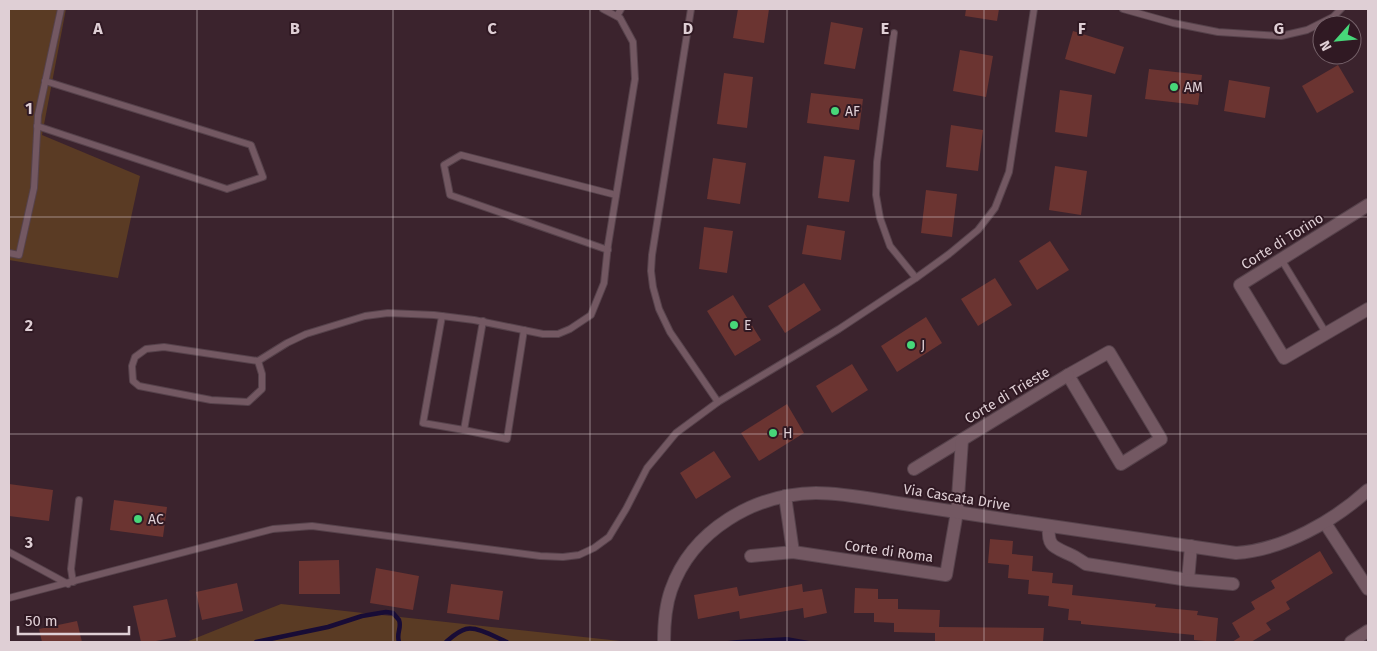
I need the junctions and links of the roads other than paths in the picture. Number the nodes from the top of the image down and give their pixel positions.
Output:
1 (60, 9) edge
2 (603, 9) edge
3 (621, 9) edge
4 (692, 9) edge
5 (1034, 9) edge
6 (1123, 9) edge
7 (1341, 9) edge
8 (617, 16) junction
9 (894, 33) dead end
10 (45, 81) junction
11 (37, 126) junction
12 (616, 196) junction
13 (1368, 205) edge
14 (608, 250) junction
15 (9, 253) edge
16 (1281, 260) junction
17 (916, 278) junction
18 (1368, 308) edge
19 (442, 316) junction
20 (483, 321) junction
21 (524, 330) junction
22 (1326, 333) junction
23 (258, 361) junction
24 (1068, 375) junction
25 (718, 402) junction
26 (464, 430) junction
27 (962, 440) junction
28 (914, 469) dead end
29 (1368, 490) edge
30 (785, 496) junction
31 (79, 500) dead end
32 (957, 512) junction
33 (1325, 523) junction
34 (1049, 526) junction
35 (1191, 546) junction
36 (9, 552) edge
37 (793, 552) junction
38 (751, 556) dead end
39 (1188, 580) junction
40 (70, 583) junction
41 (1233, 584) dead end
42 (1368, 590) edge
43 (9, 598) edge
44 (1368, 631) edge
45 (664, 642) edge
46 (1351, 642) edge

1 - 10 lane
2 - 8 lane
3 - 8 lane
4 - 25 lane
5 - 17 lane
6 - 7 lane
8 - 12 lane
9 - 17 lane
10 - 11 lane
10 - 11 lane
11 - 15 lane
12 - 14 lane
12 - 14 lane
13 - 16 street, Corte di Torino
14 - 21 lane
16 - 22 lane
16 - 22 street, Corte di Torino
17 - 25 lane
18 - 22 street, Corte di Torino
19 - 20 lane
19 - 23 lane
19 - 26 lane
20 - 21 lane
20 - 26 lane
21 - 26 lane
23 - 23 lane
24 - 24 street, Corte di Trieste
24 - 27 street, Corte di Trieste
25 - 40 lane
27 - 28 street, Corte di Trieste
27 - 32 street, Corte di Trieste
29 - 33 street, Via Cascata Drive
30 - 32 street, Via Cascata Drive
30 - 37 street
30 - 45 street, Via Cascata Drive
31 - 40 lane
32 - 34 street, Via Cascata Drive
32 - 37 street, Corte di Roma
33 - 35 street, Via Cascata Drive
33 - 42 street
34 - 35 street, Via Cascata Drive
34 - 39 street
35 - 39 street
36 - 40 lane
37 - 38 street, Corte di Roma
39 - 41 street
40 - 43 lane
44 - 46 street

